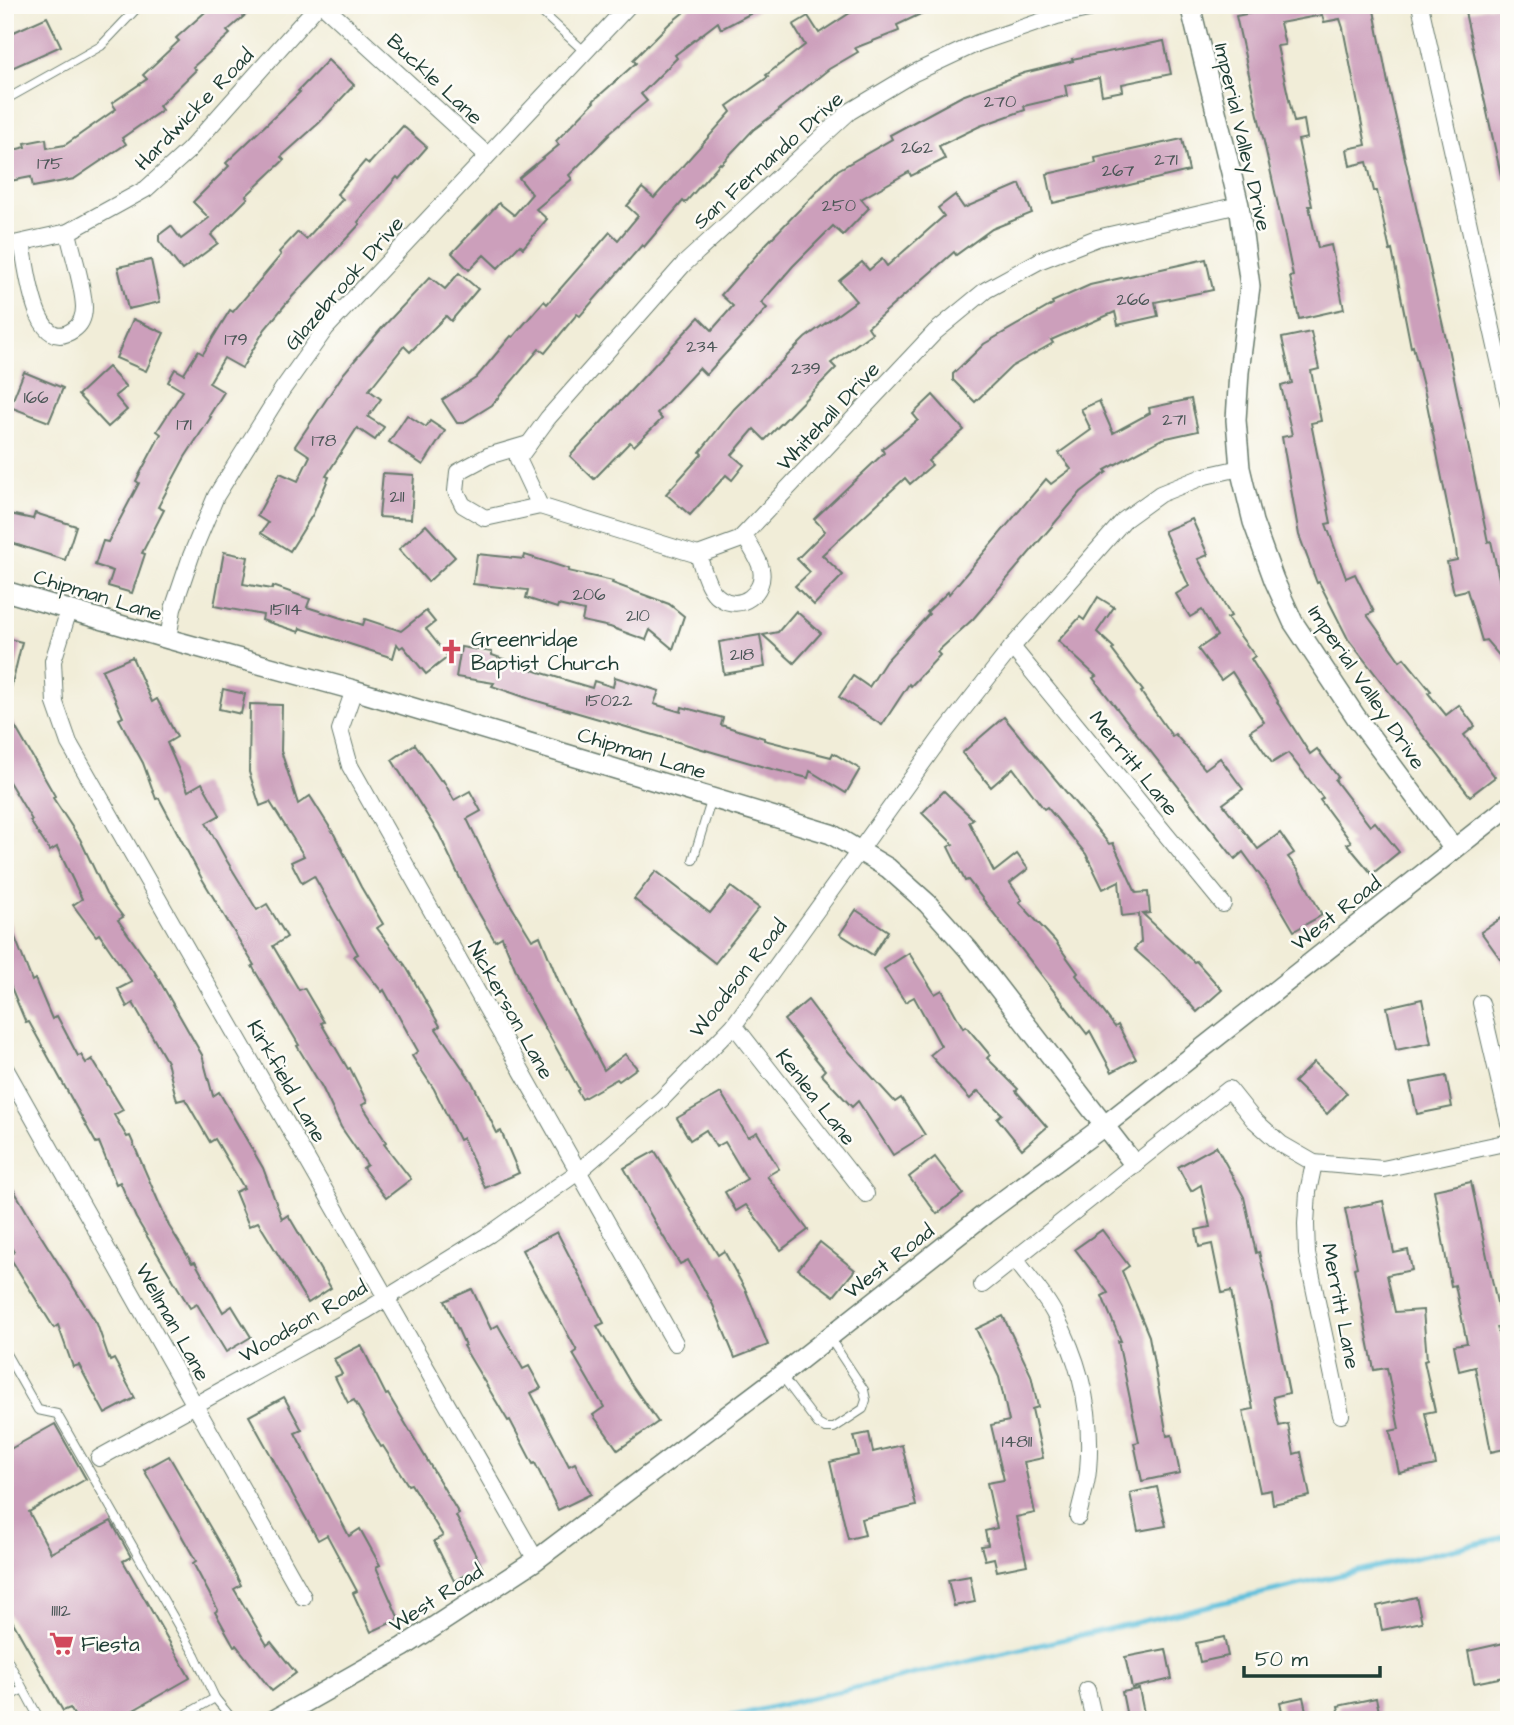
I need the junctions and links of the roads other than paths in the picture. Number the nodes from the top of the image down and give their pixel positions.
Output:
1 (140, 5) edge
2 (318, 5) edge
3 (323, 5) edge
4 (534, 5) edge
5 (629, 5) edge
6 (1105, 5) edge
7 (1189, 5) edge
8 (1420, 5) edge
9 (585, 52) junction
10 (5, 100) edge
11 (487, 155) junction
12 (1239, 205) junction
13 (68, 232) junction
14 (22, 243) junction
15 (5, 246) edge
16 (1509, 405) edge
17 (529, 444) junction
18 (1240, 468) junction
19 (540, 506) junction
20 (744, 535) junction
21 (698, 555) junction
22 (5, 591) edge
23 (69, 610) junction
24 (168, 639) junction
25 (1012, 647) junction
26 (354, 690) junction
27 (712, 798) junction
28 (1509, 806) edge
29 (1454, 849) junction
30 (859, 850) junction
31 (693, 860) dead end
32 (1223, 904) dead end
33 (1481, 1003) dead end
34 (734, 1025) junction
35 (5, 1068) edge
36 (1509, 1123) edge
37 (1104, 1126) junction
38 (1509, 1142) edge
39 (1314, 1163) junction
40 (1134, 1164) junction
41 (578, 1172) junction
42 (866, 1194) dead end
43 (1014, 1259) junction
44 (982, 1285) dead end
45 (387, 1297) junction
46 (829, 1337) junction
47 (675, 1343) dead end
48 (5, 1352) edge
49 (781, 1375) junction
50 (196, 1406) junction
51 (1341, 1415) dead end
52 (99, 1458) dead end
53 (1078, 1517) dead end
54 (536, 1560) junction
55 (303, 1597) dead end
56 (5, 1655) edge
57 (23, 1689) junction
58 (1087, 1690) dead end
59 (215, 1698) junction
60 (5, 1699) edge
61 (40, 1720) edge
62 (176, 1720) edge
63 (233, 1720) edge
64 (274, 1720) edge
65 (1094, 1720) edge

1 - 10 lane
2 - 13 street, Hardwicke Road
3 - 11 street, Buckle Lane
4 - 9 lane
5 - 9 street, Glazebrook Drive
6 - 17 street, San Fernando Drive
7 - 12 street, Imperial Valley Drive
8 - 16 street
9 - 11 street, Glazebrook Drive
11 - 24 street, Glazebrook Drive
12 - 18 street, Imperial Valley Drive
12 - 20 street, Whitehall Drive
13 - 14 street, Hardwicke Road
13 - 14 street
14 - 15 street, Hardwicke Road
17 - 19 street
17 - 19 street
18 - 25 street, Woodson Road
18 - 29 street, Imperial Valley Drive
19 - 21 street
20 - 21 street, Whitehall Drive
20 - 21 street
22 - 23 street, Chipman Lane
23 - 24 street, Chipman Lane
23 - 45 street, Kirkfield Lane
24 - 26 street, Chipman Lane
25 - 30 street, Woodson Road
25 - 32 street, Merritt Lane
26 - 27 street, Chipman Lane
26 - 41 street, Nickerson Lane
27 - 30 street, Chipman Lane
27 - 31 lane
28 - 29 street, West Road
29 - 37 street, West Road
30 - 34 street, Woodson Road
30 - 37 street, Chipman Lane
33 - 36 street
34 - 41 street, Woodson Road
34 - 42 street, Kenlea Lane
35 - 50 street, Wellman Lane
37 - 40 street, Chipman Lane
37 - 46 street, West Road
38 - 39 street
39 - 40 street
39 - 51 street, Merritt Lane
40 - 43 street
41 - 45 street, Woodson Road
41 - 47 street, Nickerson Lane
43 - 44 street
43 - 53 street
45 - 50 street, Woodson Road
45 - 54 street, Kirkfield Lane
46 - 49 street, West Road
46 - 49 lane
48 - 59 lane
49 - 54 street, West Road
50 - 52 street, Woodson Road
50 - 55 street, Wellman Lane
54 - 64 street, West Road
56 - 57 lane
57 - 60 lane
57 - 61 lane
58 - 65 street
59 - 62 lane
59 - 63 lane

